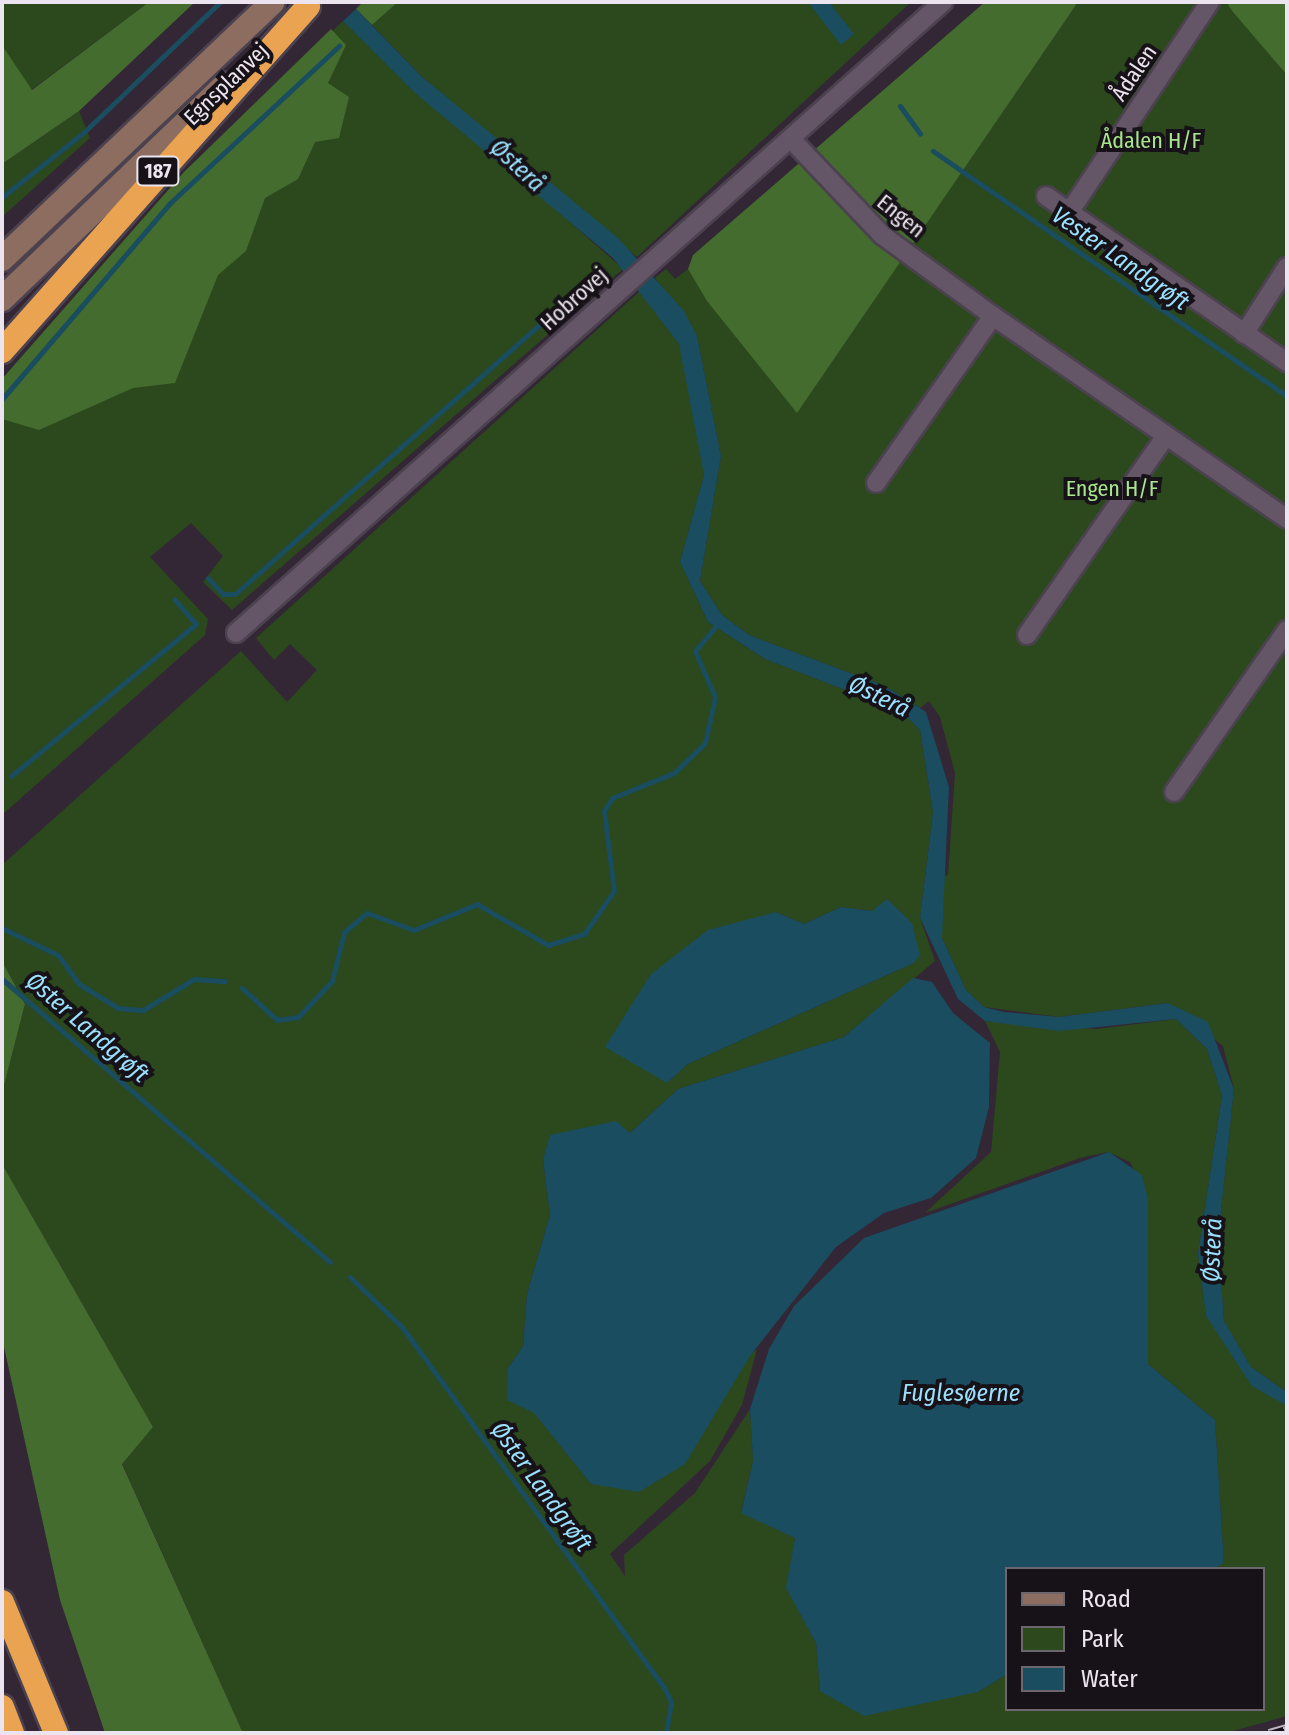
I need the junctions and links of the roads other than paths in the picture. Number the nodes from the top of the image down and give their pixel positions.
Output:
1 (273, 2) edge
2 (943, 2) edge
3 (1210, 2) edge
4 (310, 4) edge
5 (791, 139) junction
6 (1046, 196) dead end
7 (1070, 211) junction
8 (2, 259) edge
9 (1287, 267) edge
10 (2, 299) edge
11 (993, 316) junction
12 (1244, 334) junction
13 (2, 351) edge
14 (1287, 362) edge
15 (1166, 436) junction
16 (876, 483) dead end
17 (1287, 519) edge
18 (1287, 630) edge
19 (236, 633) dead end
20 (1027, 635) dead end
21 (1174, 792) dead end
22 (8, 1613) edge
23 (2, 1707) edge
24 (12, 1733) edge
25 (56, 1733) edge
26 (63, 1733) edge

1 - 8 main road, Egnsplanvej
2 - 5 street, Hobrovej
3 - 7 street, Ådalen
4 - 10 main road, Egnsplanvej
4 - 13 highway, 187
5 - 11 street, Engen
5 - 19 street, Hobrovej
6 - 7 street
7 - 12 street
9 - 12 street
11 - 15 street, Engen
11 - 16 street
12 - 14 street
15 - 17 street, Engen
15 - 20 street
18 - 21 street
22 - 25 highway
22 - 26 highway
23 - 24 highway

